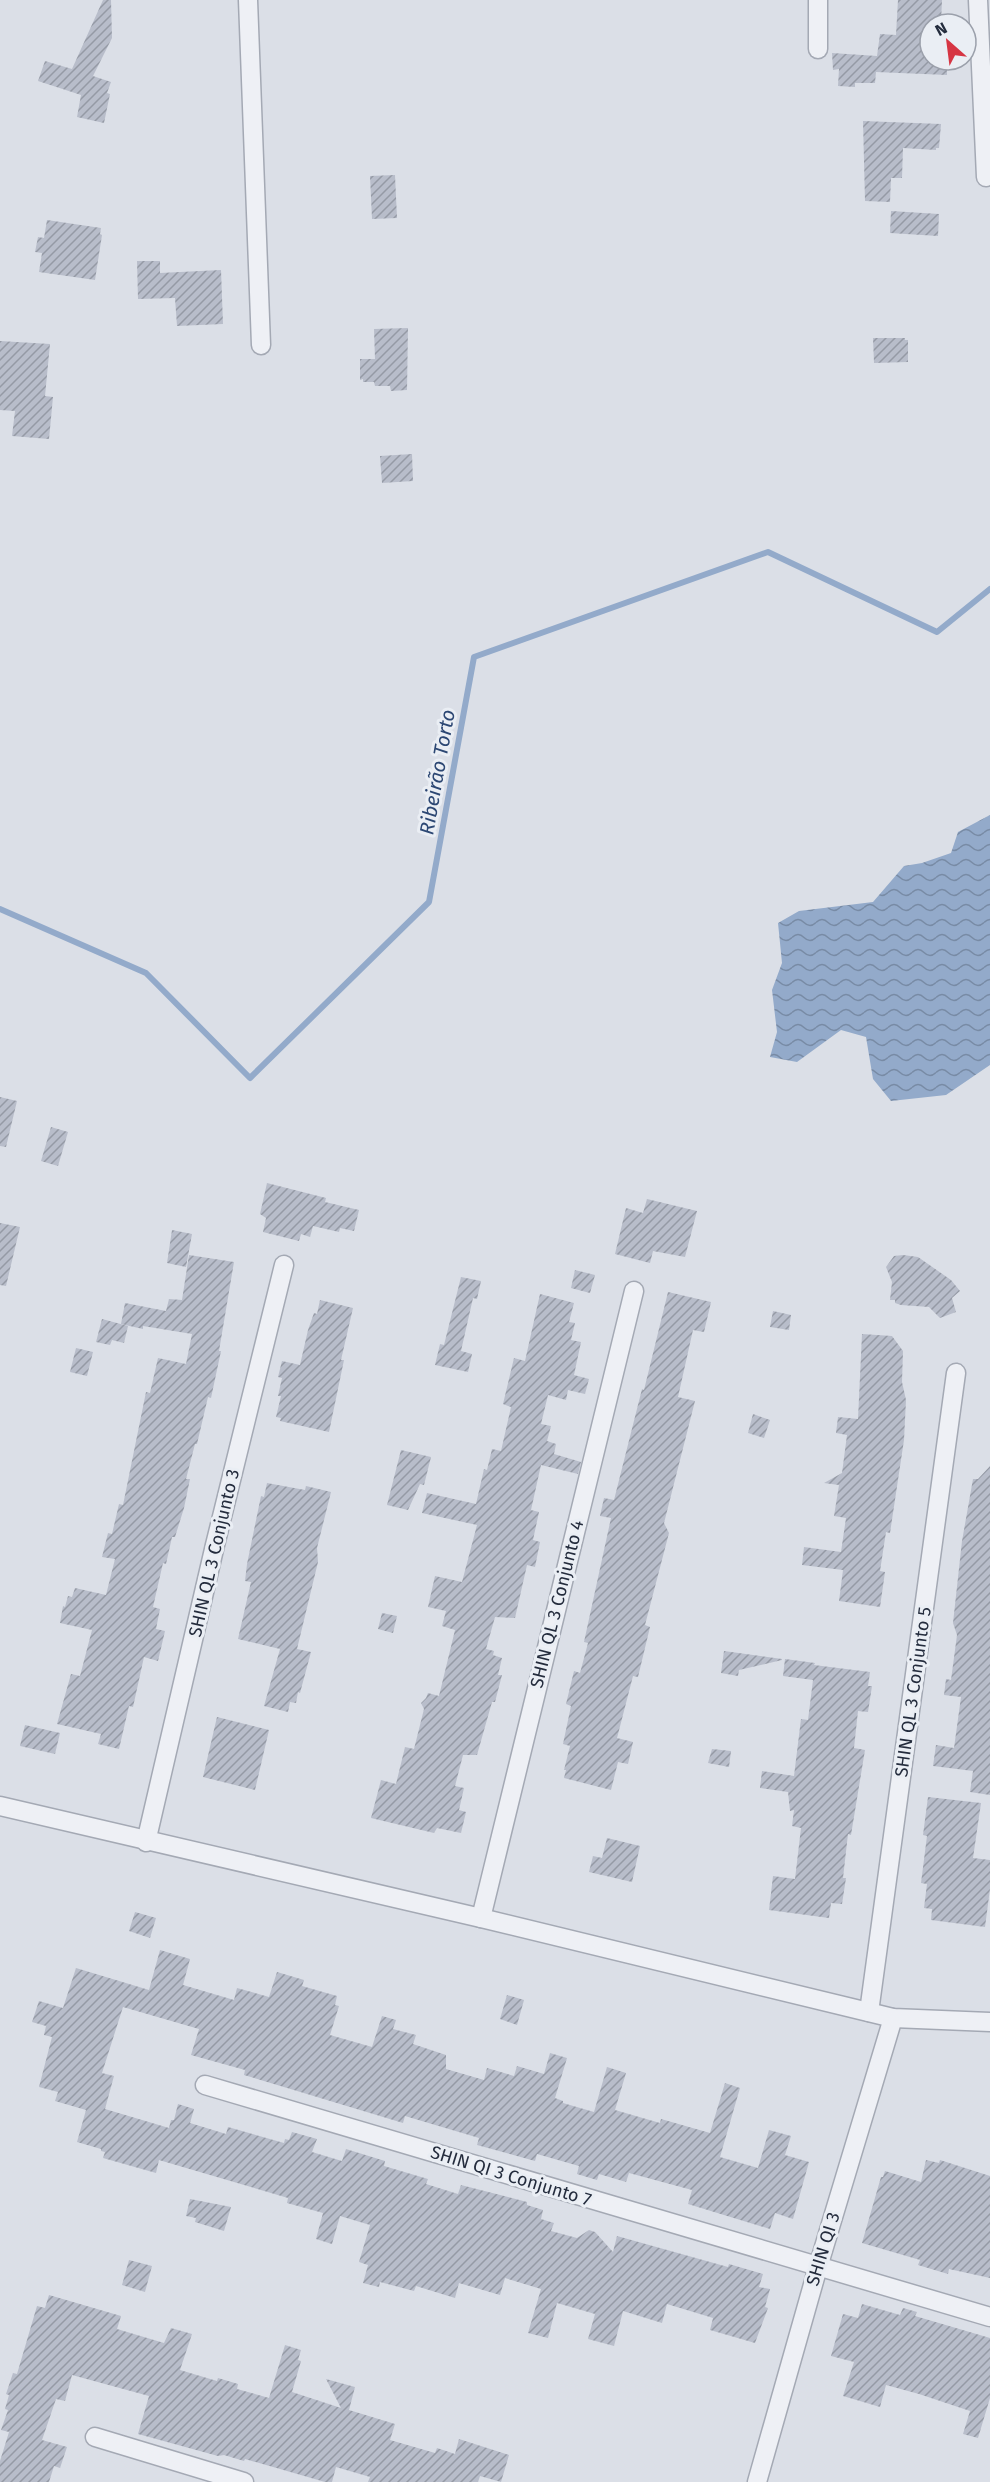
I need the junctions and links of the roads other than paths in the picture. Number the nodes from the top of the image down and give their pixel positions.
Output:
1 (248, 0) edge
2 (818, 0) edge
3 (978, 0) edge
4 (818, 49) dead end
5 (986, 177) dead end
6 (261, 345) dead end
7 (284, 1265) dead end
8 (634, 1291) dead end
9 (956, 1373) dead end
10 (0, 1806) edge
11 (146, 1842) junction
12 (481, 1918) junction
13 (869, 2012) junction
14 (893, 2018) junction
15 (990, 2022) edge
16 (205, 2085) dead end
17 (818, 2267) junction
18 (990, 2317) edge
19 (95, 2437) dead end
20 (244, 2482) edge
21 (758, 2482) edge

1 - 6 street
2 - 4 street
3 - 5 street
7 - 11 street, SHIN QL 3 Conjunto 3
8 - 12 street, SHIN QL 3 Conjunto 4
9 - 13 street, SHIN QL 3 Conjunto 5
10 - 11 street
11 - 12 street
12 - 13 street
13 - 14 street
14 - 15 street
14 - 17 street, SHIN QI 3
16 - 17 street, SHIN QI 3 Conjunto 7
17 - 18 street, SHIN QI 3 Conjunto 7
17 - 21 street, SHIN QI 3
19 - 20 street

